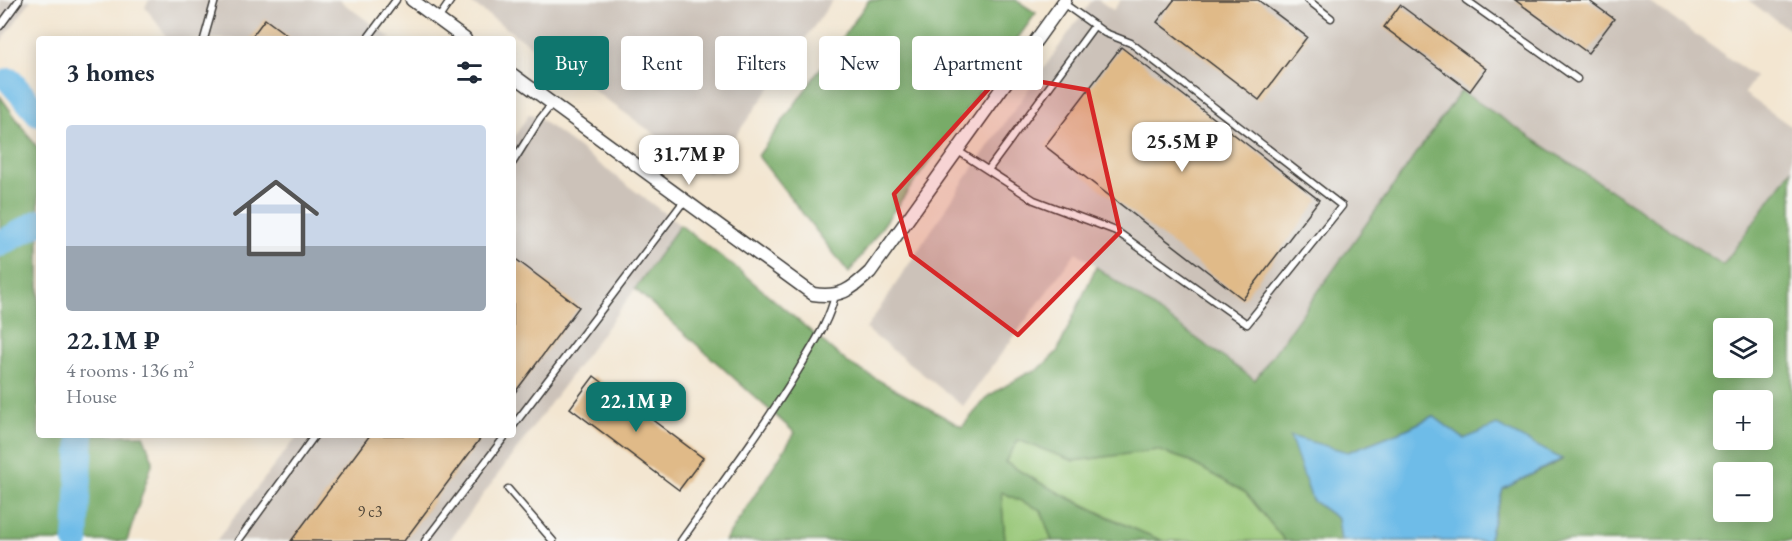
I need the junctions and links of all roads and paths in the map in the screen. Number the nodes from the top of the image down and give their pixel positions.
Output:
1 (19, 0) edge
2 (215, 0) edge
3 (396, 0) edge
4 (412, 0) edge
5 (451, 0) edge
6 (1308, 0) edge
7 (1466, 0) edge
8 (1064, 1) edge
9 (1331, 18) dead end
10 (438, 19) junction
11 (1095, 25) junction
12 (0, 27) edge
13 (205, 36) edge
14 (370, 36) edge
15 (461, 36) edge
16 (516, 77) edge
17 (1577, 79) dead end
18 (552, 104) junction
19 (958, 151) junction
20 (516, 157) edge
21 (988, 170) junction
22 (684, 201) junction
23 (835, 295) junction
24 (516, 422) edge
25 (313, 438) edge
26 (504, 438) edge
27 (508, 489) dead end
28 (238, 541) edge
29 (425, 541) edge
30 (553, 541) edge
31 (681, 541) edge

1 - 12 lane
2 - 13 lane
3 - 14 lane
4 - 10 street
5 - 10 lane
6 - 9 lane
7 - 17 lane
8 - 11 lane
8 - 19 street
10 - 15 street
11 - 21 lane
11 - 21 lane
16 - 18 street
18 - 20 lane
18 - 22 street
19 - 21 lane
19 - 23 street
22 - 23 street
22 - 24 lane
23 - 31 lane
25 - 28 lane
26 - 29 lane
27 - 30 lane

